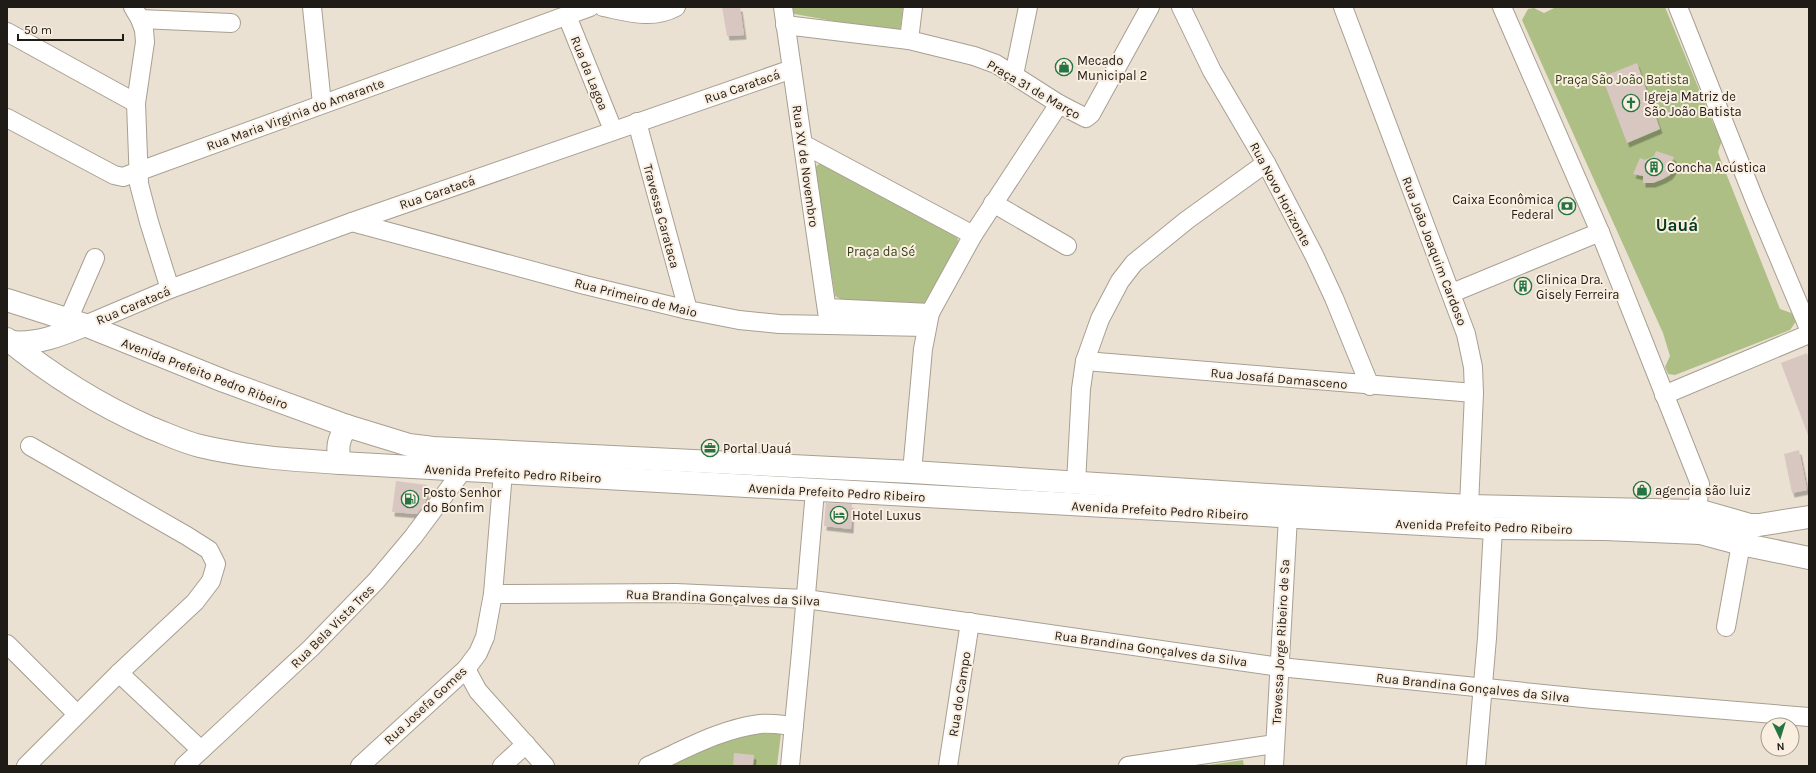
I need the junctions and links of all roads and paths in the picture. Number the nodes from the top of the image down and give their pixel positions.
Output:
1 (312, 7) edge
2 (590, 7) edge
3 (603, 7) edge
4 (676, 7) edge
5 (782, 7) edge
6 (913, 7) edge
7 (1028, 7) edge
8 (1150, 7) edge
9 (1181, 7) edge
10 (1343, 7) edge
11 (1678, 7) edge
12 (1509, 9) edge
13 (136, 13) edge
14 (567, 16) junction
15 (231, 23) dead end
16 (785, 25) junction
17 (7, 32) edge
18 (909, 40) junction
19 (792, 68) junction
20 (1014, 75) junction
21 (136, 103) junction
22 (322, 104) junction
23 (1059, 104) junction
24 (7, 118) edge
25 (637, 122) junction
26 (613, 130) junction
27 (804, 144) junction
28 (1266, 164) junction
29 (137, 172) junction
30 (993, 203) junction
31 (352, 222) junction
32 (1600, 232) junction
33 (973, 235) junction
34 (1067, 246) dead end
35 (95, 258) dead end
36 (170, 289) junction
37 (1452, 293) junction
38 (9, 302) edge
39 (688, 310) junction
40 (828, 316) junction
41 (928, 320) junction
42 (77, 322) junction
43 (1809, 329) edge
44 (1809, 334) edge
45 (9, 341) edge
46 (1085, 362) junction
47 (1370, 386) junction
48 (1474, 393) junction
49 (1664, 395) junction
50 (347, 426) junction
51 (30, 446) dead end
52 (463, 460) junction
53 (341, 463) junction
54 (816, 468) junction
55 (503, 472) junction
56 (912, 472) junction
57 (1076, 483) junction
58 (815, 491) junction
59 (911, 496) junction
60 (1075, 504) junction
61 (1469, 506) junction
62 (1493, 506) junction
63 (1288, 507) junction
64 (1699, 511) junction
65 (1809, 517) edge
66 (1469, 527) junction
67 (1493, 528) junction
68 (1698, 533) junction
69 (1742, 544) junction
70 (1809, 558) edge
71 (494, 594) junction
72 (806, 599) junction
73 (970, 622) junction
74 (1726, 627) dead end
75 (7, 644) edge
76 (1280, 667) junction
77 (466, 669) junction
78 (119, 673) junction
79 (1481, 688) junction
80 (77, 714) junction
81 (1809, 717) edge
82 (794, 726) junction
83 (526, 744) junction
84 (1274, 744) junction
85 (201, 750) junction
86 (26, 766) edge
87 (184, 766) edge
88 (360, 766) edge
89 (502, 766) edge
90 (545, 766) edge
91 (648, 766) edge
92 (790, 766) edge
93 (948, 766) edge
94 (1128, 766) edge
95 (1274, 766) edge
96 (1476, 766) edge

1 - 22 street
2 - 14 street, Rua Maria Virginia do Amarante
3 - 4 street
5 - 16 street, Rua XV de Novembro
6 - 18 street
7 - 20 street
8 - 23 street, Praça 31 de Março
9 - 28 street, Rua Novo Horizonte
10 - 37 street, Rua João Joaquim Cardoso
11 - 43 street
12 - 32 street
13 - 15 street
13 - 21 street
14 - 22 street, Rua Maria Virginia do Amarante
14 - 26 street, Rua da Lagoa
16 - 18 street, Praça 31 de Março
16 - 19 street, Rua XV de Novembro
17 - 21 street
18 - 20 street, Praça 31 de Março
19 - 25 street, Rua Caratacá
19 - 27 street, Rua XV de Novembro
20 - 23 street, Praça 31 de Março
21 - 29 street
22 - 29 street, Rua Maria Virginia do Amarante
23 - 30 street
24 - 29 street, Rua Maria Virginia do Amarante
25 - 26 street, Rua Caratacá
25 - 39 street, Travessa Carataca
26 - 31 street, Rua Caratacá
27 - 33 street
27 - 40 street, Rua XV de Novembro
28 - 46 street
28 - 47 street, Rua Novo Horizonte
29 - 36 street
30 - 33 street
30 - 34 street
31 - 36 street, Rua Caratacá
31 - 39 street, Rua Primeiro de Maio
32 - 37 street
32 - 49 street
33 - 41 street
35 - 42 street
36 - 42 street, Rua Caratacá
37 - 48 street, Rua João Joaquim Cardoso
38 - 42 main road, Avenida Prefeito Pedro Ribeiro
39 - 40 street, Rua Primeiro de Maio
40 - 41 street, Rua Primeiro de Maio
41 - 56 street
42 - 45 main road
42 - 50 main road, Avenida Prefeito Pedro Ribeiro
44 - 49 street
45 - 53 main road, Avenida Prefeito Pedro Ribeiro
46 - 47 street, Rua Josafá Damasceno
46 - 57 street
47 - 48 street, Rua Josafá Damasceno
48 - 61 street, Rua João Joaquim Cardoso
49 - 64 street
50 - 52 main road, Avenida Prefeito Pedro Ribeiro
50 - 53 main road
51 - 78 street
52 - 53 main road, Avenida Prefeito Pedro Ribeiro
52 - 54 main road, Avenida Prefeito Pedro Ribeiro
52 - 55 main road, Avenida Prefeito Pedro Ribeiro
52 - 85 street, Rua Bela Vista Tres
54 - 56 main road, Avenida Prefeito Pedro Ribeiro
54 - 58 main road
55 - 58 main road, Avenida Prefeito Pedro Ribeiro
55 - 71 street, Rua Josefa Gomes
56 - 57 main road, Avenida Prefeito Pedro Ribeiro
56 - 59 main road
57 - 60 main road
57 - 63 main road, Avenida Prefeito Pedro Ribeiro
58 - 59 main road, Avenida Prefeito Pedro Ribeiro
58 - 72 street
59 - 60 main road, Avenida Prefeito Pedro Ribeiro
60 - 63 main road, Avenida Prefeito Pedro Ribeiro
61 - 62 main road, Avenida Prefeito Pedro Ribeiro
61 - 63 main road, Avenida Prefeito Pedro Ribeiro
61 - 66 main road
62 - 64 main road, Avenida Prefeito Pedro Ribeiro
62 - 67 main road
63 - 66 main road, Avenida Prefeito Pedro Ribeiro
63 - 76 street, Travessa Jorge Ribeiro de Sa
64 - 65 main road, Avenida Prefeito Pedro Ribeiro
64 - 68 main road
66 - 67 main road, Avenida Prefeito Pedro Ribeiro
67 - 68 main road, Avenida Prefeito Pedro Ribeiro
67 - 79 street
68 - 69 main road, Avenida Prefeito Pedro Ribeiro
69 - 70 main road
69 - 74 street
71 - 72 street, Rua Brandina Gonçalves da Silva
71 - 77 street, Rua Josefa Gomes
72 - 73 street, Rua Brandina Gonçalves da Silva
72 - 82 street
73 - 76 street, Rua Brandina Gonçalves da Silva
73 - 93 street, Rua do Campo
75 - 80 street
76 - 79 street, Rua Brandina Gonçalves da Silva
76 - 84 street, Travessa Jorge Ribeiro de Sa
77 - 83 street
77 - 88 street, Rua Josefa Gomes
78 - 80 street
78 - 85 street
79 - 81 street, Rua Brandina Gonçalves da Silva
79 - 96 street
80 - 86 street
82 - 91 street
82 - 92 street
83 - 89 street
83 - 90 street
84 - 94 street
84 - 95 street, Travessa Jorge Ribeiro de Sa
85 - 87 street, Rua Bela Vista Tres

